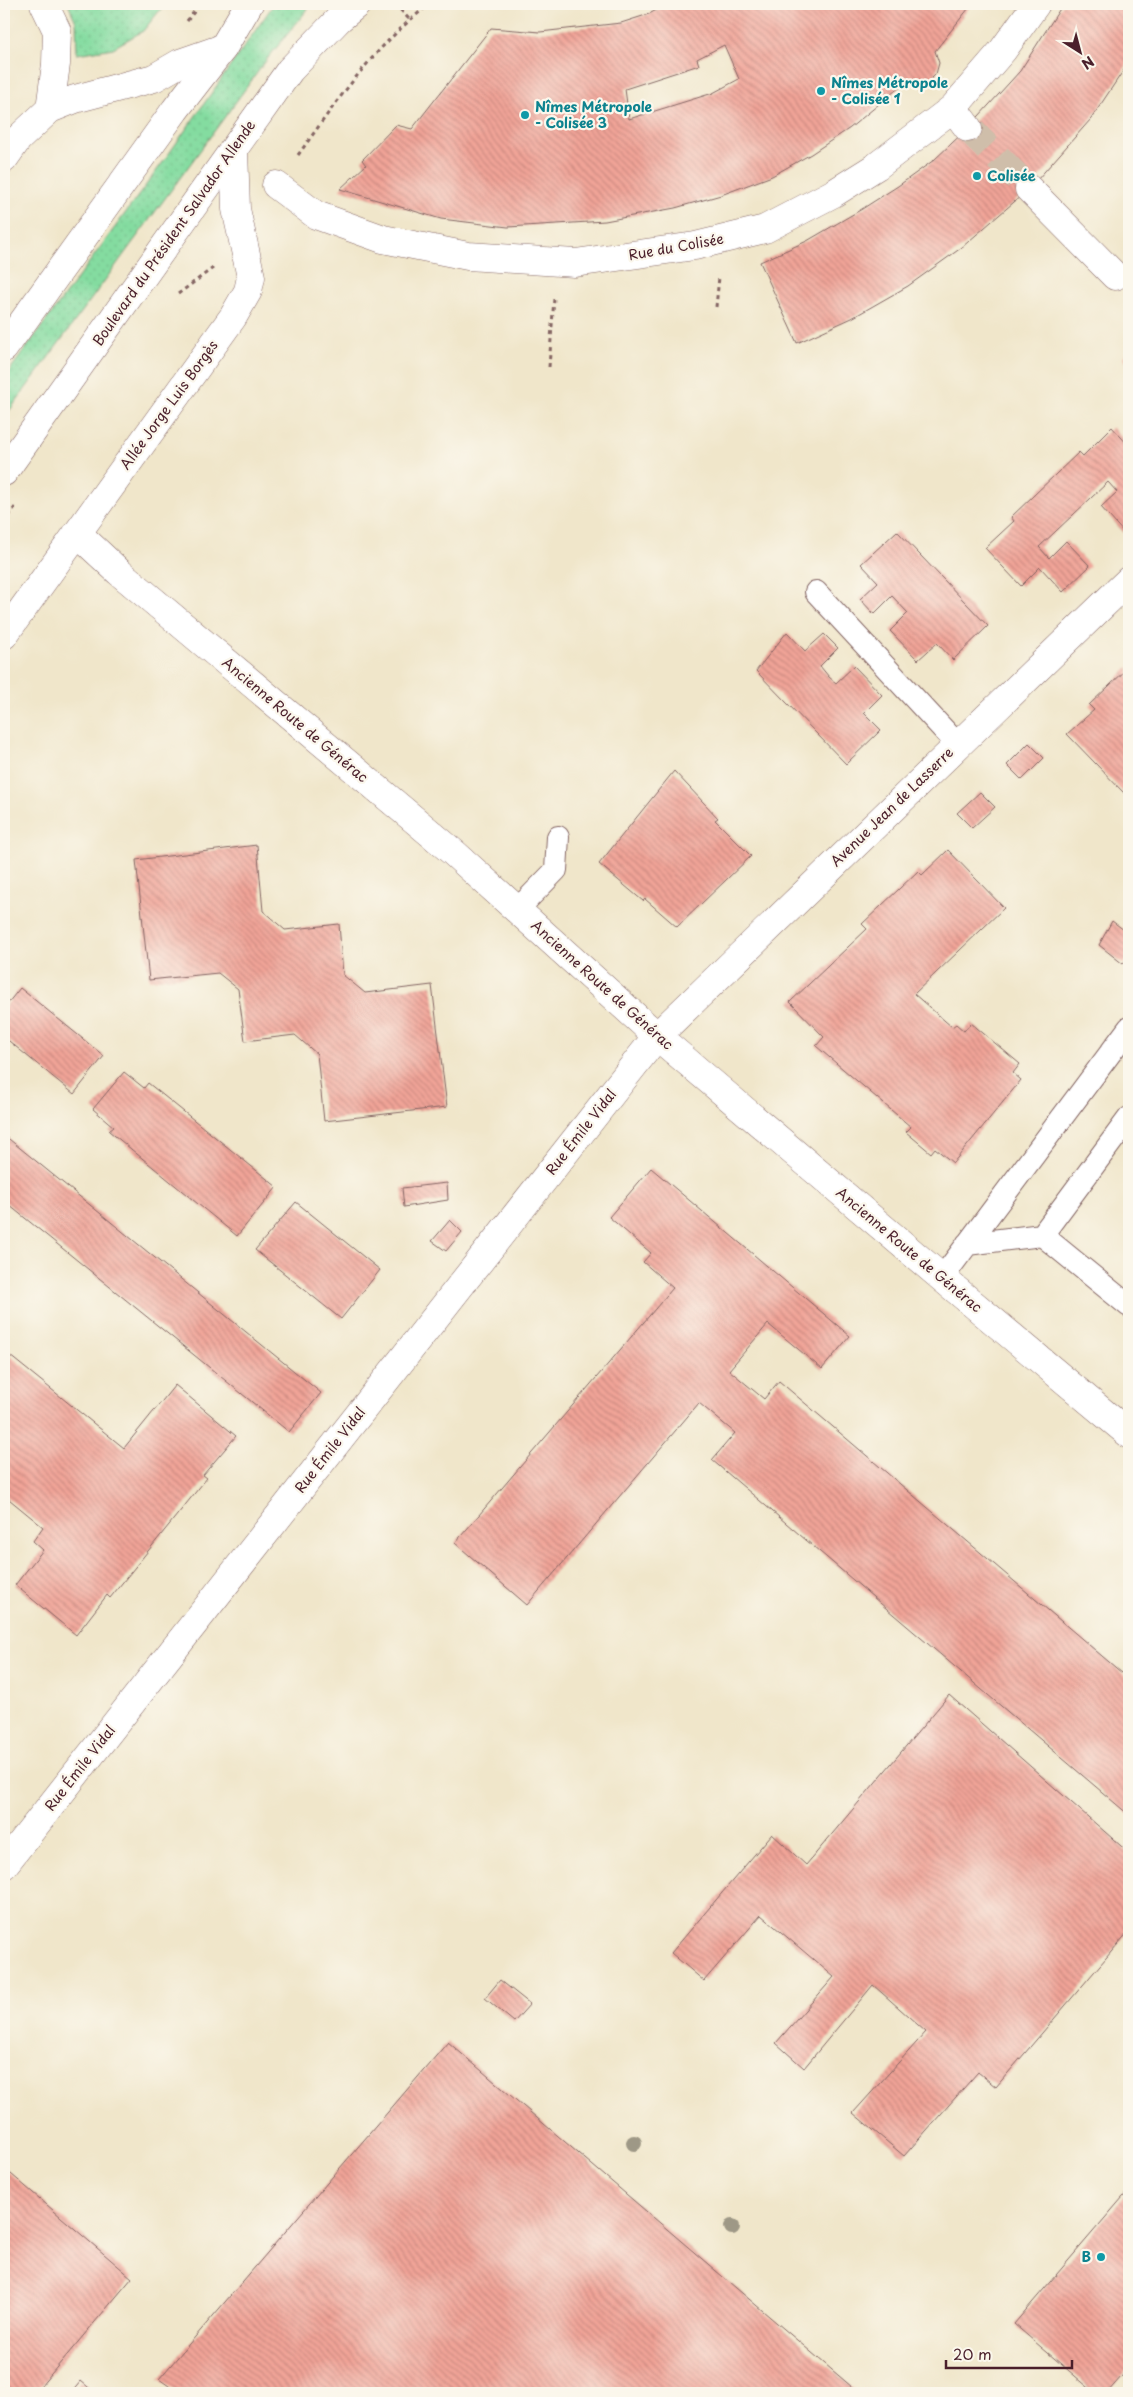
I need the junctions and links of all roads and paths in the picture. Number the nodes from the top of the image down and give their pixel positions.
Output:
1 (44, 4) edge
2 (249, 4) edge
3 (357, 4) edge
4 (395, 4) edge
5 (430, 4) edge
6 (1036, 4) edge
7 (409, 19) junction
8 (223, 48) junction
9 (50, 109) junction
10 (234, 150) junction
11 (4, 160) edge
12 (276, 185) joint
13 (1029, 189) tunnel mouth
14 (556, 261) junction
15 (1115, 276) dead end
16 (4, 348) edge
17 (549, 367) dead end
18 (4, 472) edge
19 (77, 534) junction
20 (1129, 580) edge
21 (816, 592) dead end
22 (4, 635) edge
23 (957, 744) junction
24 (558, 837) dead end
25 (518, 910) junction
26 (1129, 1028) edge
27 (657, 1036) junction
28 (1129, 1118) edge
29 (1042, 1235) junction
30 (967, 1244) junction
31 (942, 1278) junction
32 (1129, 1306) edge
33 (1129, 1434) edge
34 (4, 1865) edge

1 - 9 street
2 - 8 street
3 - 10 street, Boulevard du Président Salvador Allende
4 - 7 path
5 - 7 path
6 - 14 street, Rue du Colisée
7 - 12 path
8 - 9 street
8 - 16 street
9 - 11 street
10 - 18 street, Boulevard du Président Salvador Allende
10 - 19 street, Allée Jorge Luis Borgès
12 - 14 street, Rue du Colisée
13 - 15 street
14 - 17 path
19 - 22 street, Allée Jorge Luis Borgès
19 - 25 street, Ancienne Route de Générac
20 - 23 street, Avenue Jean de Lasserre
21 - 23 lane
23 - 27 street, Avenue Jean de Lasserre
24 - 25 lane
25 - 27 street, Ancienne Route de Générac
26 - 30 lane
27 - 31 street, Ancienne Route de Générac
27 - 34 street, Rue Émile Vidal
28 - 29 lane
29 - 30 lane
29 - 32 lane
30 - 31 lane
31 - 33 street, Ancienne Route de Générac

